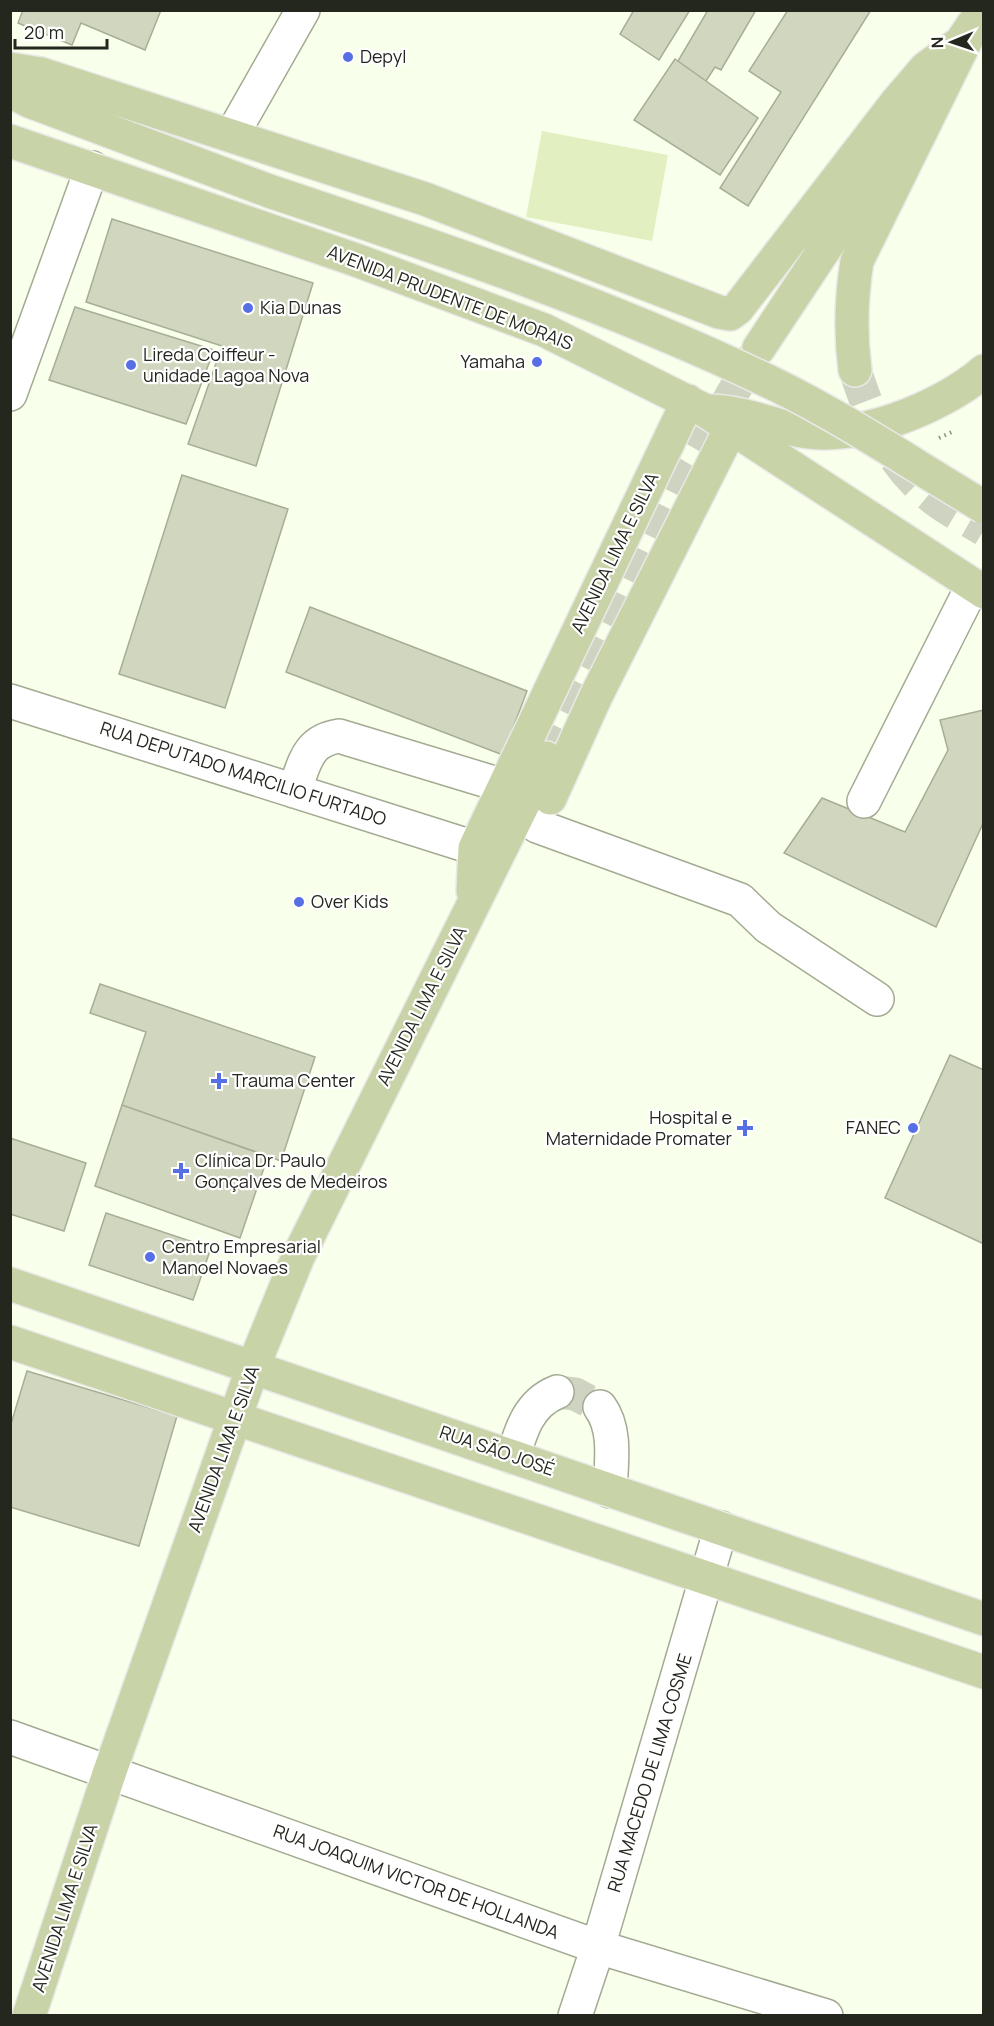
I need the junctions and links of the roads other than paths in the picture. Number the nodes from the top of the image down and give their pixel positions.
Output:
1 (303, 10) edge
2 (975, 24) edge
3 (10, 69) edge
4 (10, 91) edge
5 (232, 135) junction
6 (10, 141) edge
7 (92, 168) junction
8 (759, 348) tunnel mouth
9 (855, 370) tunnel mouth
10 (984, 371) edge
11 (10, 394) edge
12 (696, 406) junction
13 (731, 428) junction
14 (984, 507) edge
15 (978, 588) edge
16 (10, 701) edge
17 (546, 758) tunnel mouth
18 (504, 786) junction
19 (294, 791) junction
20 (864, 801) dead end
21 (537, 826) junction
22 (475, 848) junction
23 (473, 905) junction
24 (877, 999) dead end
25 (10, 1284) edge
26 (10, 1342) edge
27 (253, 1367) junction
28 (556, 1392) dead end
29 (600, 1407) tunnel mouth
30 (234, 1417) junction
31 (513, 1457) junction
32 (610, 1491) junction
33 (721, 1528) junction
34 (708, 1578) junction
35 (984, 1619) edge
36 (984, 1672) edge
37 (10, 1737) edge
38 (110, 1771) junction
39 (598, 1947) junction
40 (29, 2016) edge
41 (575, 2016) edge
42 (826, 2016) edge

1 - 5 street
2 - 5 main road
2 - 8 main road
2 - 9 main road
3 - 5 main road
4 - 14 main road, bridge
6 - 7 main road, AVENIDA PRUDENTE DE MORAIS
7 - 11 street
7 - 12 main road, AVENIDA PRUDENTE DE MORAIS
10 - 12 main road
12 - 13 main road, AVENIDA PRUDENTE DE MORAIS
12 - 18 main road, AVENIDA LIMA E SILVA
13 - 15 main road, AVENIDA PRUDENTE DE MORAIS
13 - 21 main road, AVENIDA LIMA E SILVA
15 - 20 street
16 - 19 street, RUA DEPUTADO MARCILIO FURTADO
17 - 23 main road
18 - 19 street
18 - 22 main road, AVENIDA LIMA E SILVA
19 - 22 street, RUA DEPUTADO MARCILIO FURTADO
21 - 23 main road, AVENIDA LIMA E SILVA
21 - 24 street
22 - 23 main road, AVENIDA LIMA E SILVA
23 - 27 main road, AVENIDA LIMA E SILVA
25 - 27 main road, RUA SÃO JOSÉ
26 - 30 main road
27 - 30 main road, AVENIDA LIMA E SILVA
27 - 31 main road, RUA SÃO JOSÉ
28 - 31 street
29 - 32 street
30 - 34 main road
30 - 38 main road, AVENIDA LIMA E SILVA
31 - 32 main road, RUA SÃO JOSÉ
32 - 33 main road, RUA SÃO JOSÉ
33 - 34 street, RUA MACEDO DE LIMA COSME
33 - 35 main road, RUA SÃO JOSÉ
34 - 36 main road
34 - 39 street, RUA MACEDO DE LIMA COSME
37 - 38 street, RUA JOAQUIM VICTOR DE HOLLANDA
38 - 39 street, RUA JOAQUIM VICTOR DE HOLLANDA
38 - 40 main road, AVENIDA LIMA E SILVA
39 - 41 street, RUA MACEDO DE LIMA COSME
39 - 42 street, RUA JOAQUIM VICTOR DE HOLLANDA

